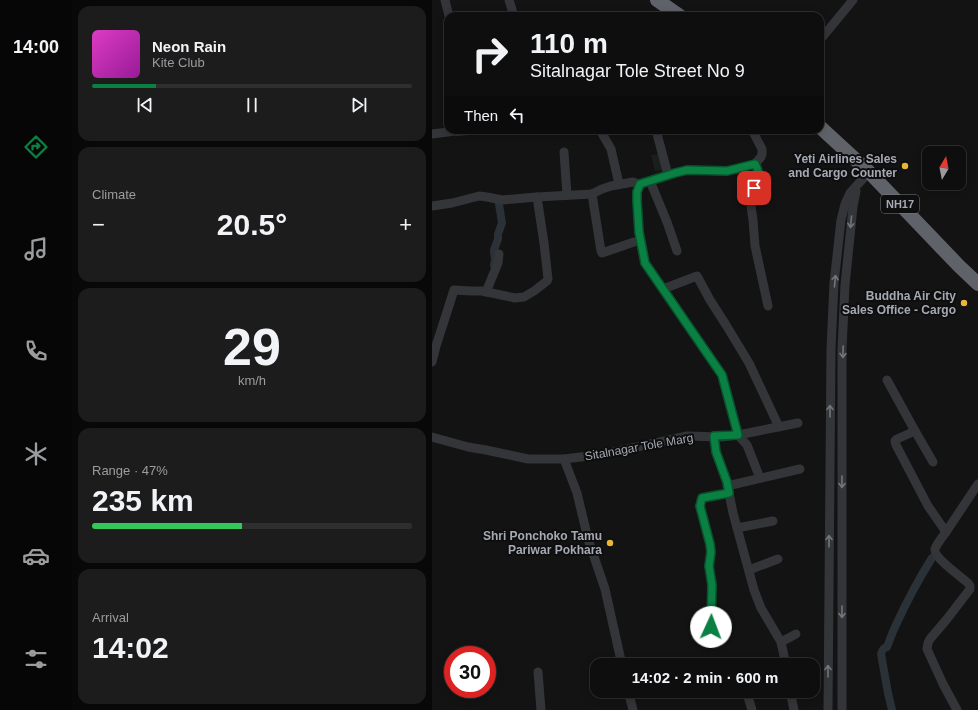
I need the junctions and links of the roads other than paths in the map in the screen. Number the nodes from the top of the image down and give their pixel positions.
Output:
1 (445, 0) edge
2 (509, 0) edge
3 (657, 0) edge
4 (853, 0) edge
5 (448, 12) edge
6 (513, 12) edge
7 (674, 12) edge
8 (824, 35) edge
9 (824, 130) edge
10 (444, 132) edge
11 (432, 134) edge
12 (602, 134) edge
13 (657, 134) edge
14 (754, 134) edge
15 (564, 152) dead end
16 (755, 164) junction
17 (869, 172) junction
18 (668, 175) junction
19 (650, 181) junction
20 (619, 184) junction
21 (640, 184) junction
22 (858, 184) junction
23 (592, 194) junction
24 (566, 195) junction
25 (537, 197) junction
26 (432, 206) edge
27 (634, 242) dead end
28 (677, 251) dead end
29 (499, 254) dead end
30 (978, 284) edge
31 (663, 289) junction
32 (486, 292) junction
33 (768, 306) dead end
34 (432, 362) edge
35 (887, 380) dead end
36 (798, 423) dead end
37 (780, 427) junction
38 (915, 431) junction
39 (738, 435) junction
40 (714, 436) junction
41 (432, 437) edge
42 (564, 459) junction
43 (933, 462) dead end
44 (800, 469) dead end
45 (760, 478) junction
46 (978, 484) edge
47 (728, 490) junction
48 (773, 521) dead end
49 (737, 528) junction
50 (946, 532) junction
51 (778, 559) dead end
52 (749, 570) junction
53 (974, 587) edge
54 (796, 634) dead end
55 (710, 641) dead end
56 (781, 642) junction
57 (620, 658) edge
58 (784, 658) edge
59 (538, 672) dead end
60 (629, 698) edge
61 (748, 698) edge
62 (791, 698) edge
63 (541, 710) edge
64 (632, 710) edge
65 (752, 710) edge
66 (794, 710) edge
67 (828, 710) edge
68 (842, 710) edge
69 (957, 710) edge

1 - 5 street
2 - 6 street
3 - 7 highway
4 - 8 street
9 - 17 highway, NH17
10 - 11 street
12 - 20 street
13 - 18 street
14 - 16 street
15 - 24 street
16 - 18 street
16 - 33 street
17 - 22 street
17 - 30 highway, NH17
18 - 19 street
19 - 21 street
19 - 28 street
20 - 21 street
20 - 23 street
21 - 31 street
67 -> 22 street
22 -> 68 street
23 - 24 street
23 - 27 street
24 - 25 street
25 - 26 street
25 - 32 street
29 - 32 street
31 - 37 street
31 - 39 street
32 - 34 street
35 - 38 street
36 - 37 street, Sitalnagar Tole Marg
37 - 39 street, Sitalnagar Tole Marg
38 - 43 street
38 - 50 street
39 - 40 street, Sitalnagar Tole Marg
39 - 45 street
40 - 42 street, Sitalnagar Tole Marg
40 - 47 street
41 - 42 street, Sitalnagar Tole Marg
42 - 57 street
44 - 45 street
45 - 47 street
46 - 50 street
47 - 49 street
47 - 55 street
48 - 49 street
49 - 52 street
50 - 53 street
51 - 52 street
52 - 56 street
53 - 69 street
54 - 56 street
56 - 58 street
59 - 63 street
60 - 64 street
61 - 65 street
62 - 66 street

